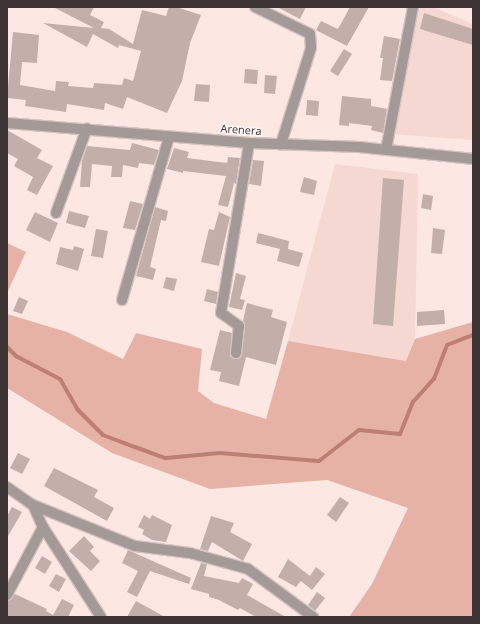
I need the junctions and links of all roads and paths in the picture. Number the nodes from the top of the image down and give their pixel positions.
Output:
1 (255, 7) edge
2 (413, 7) edge
3 (7, 122) edge
4 (87, 128) junction
5 (169, 137) junction
6 (249, 143) junction
7 (281, 144) junction
8 (386, 150) junction
9 (473, 159) edge
10 (56, 213) dead end
11 (122, 300) dead end
12 (236, 354) dead end
13 (7, 488) edge
14 (33, 505) junction
15 (43, 527) junction
16 (7, 595) edge
17 (101, 617) edge
18 (313, 617) edge

1 - 7 street
2 - 8 street
3 - 4 street, Arenera
4 - 5 street, Arenera
4 - 10 street
5 - 6 street, Arenera
5 - 11 street
6 - 7 street, Arenera
6 - 12 street
7 - 8 street, Arenera
8 - 9 street, Arenera
13 - 14 street
14 - 15 street
14 - 18 street
15 - 16 street
15 - 17 street

